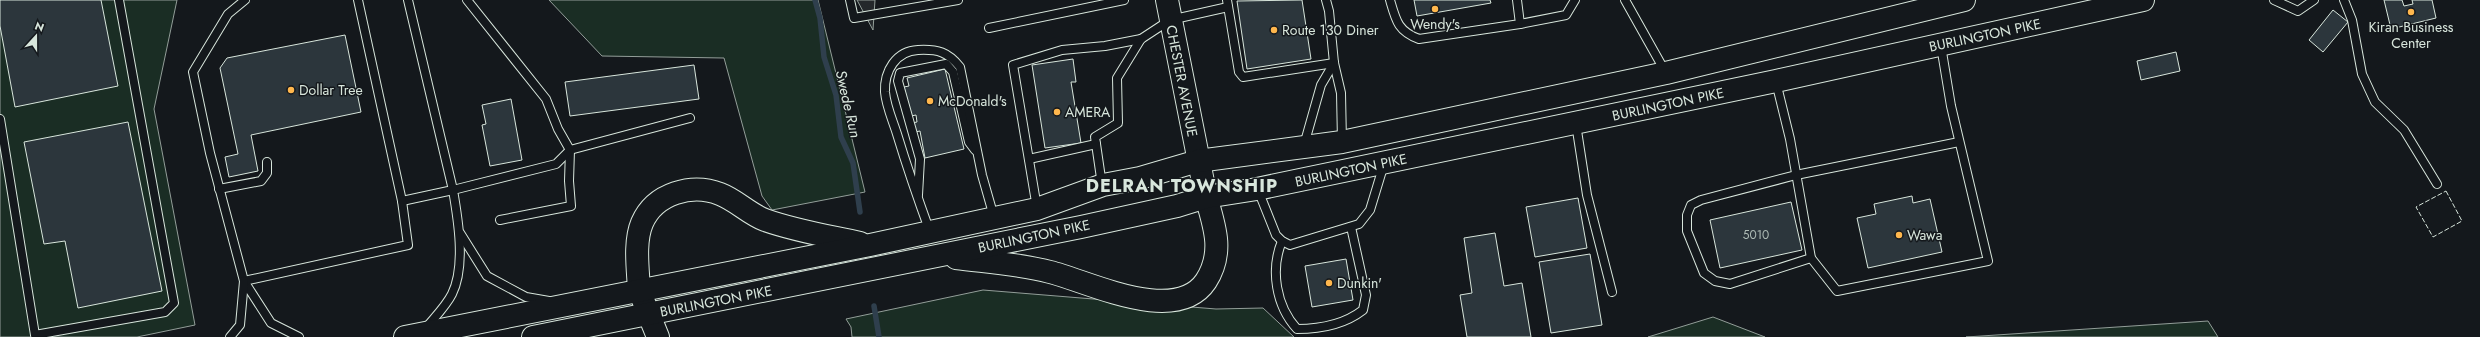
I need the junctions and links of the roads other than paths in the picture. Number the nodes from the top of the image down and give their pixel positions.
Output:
1 (119, 0) edge
2 (245, 0) edge
3 (358, 0) edge
4 (408, 0) edge
5 (466, 0) edge
6 (850, 0) edge
7 (958, 0) edge
8 (1124, 0) edge
9 (1326, 0) edge
10 (1390, 0) edge
11 (1517, 0) edge
12 (1575, 0) edge
13 (1625, 0) edge
14 (1964, 0) edge
15 (2144, 0) edge
16 (2274, 0) edge
17 (2314, 0) edge
18 (2344, 0) edge
19 (1107, 1) edge
20 (1227, 4) edge
21 (1169, 10) edge
22 (1520, 24) junction
23 (989, 28) dead end
24 (1141, 39) junction
25 (1941, 45) junction
26 (1334, 63) junction
27 (1666, 74) junction
28 (1776, 81) junction
29 (690, 118) dead end
30 (0, 119) edge
31 (1576, 123) junction
32 (1342, 142) junction
33 (1959, 142) junction
34 (1096, 144) junction
35 (1304, 148) junction
36 (570, 150) junction
37 (978, 154) junction
38 (1029, 159) junction
39 (1198, 161) junction
40 (267, 162) dead end
41 (1384, 162) junction
42 (1796, 175) junction
43 (2437, 184) dead end
44 (1102, 185) junction
45 (219, 189) junction
46 (1258, 189) junction
47 (453, 190) junction
48 (1206, 197) junction
49 (917, 198) junction
50 (402, 201) junction
51 (1037, 209) junction
52 (994, 218) junction
53 (500, 220) dead end
54 (1355, 225) junction
55 (930, 232) junction
56 (460, 233) junction
57 (1282, 241) junction
58 (870, 245) junction
59 (939, 255) junction
60 (1811, 258) junction
61 (244, 281) junction
62 (639, 290) junction
63 (1612, 292) dead end
64 (568, 304) junction
65 (650, 314) junction
66 (413, 335) edge
67 (36, 336) edge
68 (230, 337) edge
69 (299, 337) edge
70 (533, 337) edge
71 (658, 337) edge

1 - 67 lane
2 - 45 lane
3 - 50 lane
4 - 47 lane
5 - 36 lane
6 - 7 lane
8 - 19 lane
9 - 26 lane
10 - 22 lane
11 - 22 lane
12 - 22 lane
13 - 27 lane
14 - 27 main road, BURLINGTON PIKE
15 - 25 main road, BURLINGTON PIKE
16 - 17 lane
18 - 43 lane
19 - 23 lane
20 - 21 lane
20 - 26 lane
21 - 24 lane
21 - 39 main road, CHESTER AVENUE
24 - 34 lane
24 - 38 lane
25 - 28 main road, BURLINGTON PIKE
25 - 33 lane
26 - 32 lane
26 - 35 lane
27 - 32 main road, BURLINGTON PIKE
28 - 31 main road, BURLINGTON PIKE
28 - 42 lane
29 - 36 lane
30 - 67 lane
31 - 41 main road, BURLINGTON PIKE
31 - 63 lane
32 - 35 main road, BURLINGTON PIKE
33 - 42 lane
33 - 60 lane
34 - 38 lane
34 - 44 lane
35 - 39 main road, BURLINGTON PIKE
36 - 47 lane
36 - 53 lane
37 - 49 lane
37 - 49 lane
37 - 52 lane
38 - 51 lane
39 - 44 main road, BURLINGTON PIKE
39 - 48 main road, CHESTER AVENUE
40 - 45 lane
41 - 46 main road, BURLINGTON PIKE
41 - 54 lane
42 - 60 lane
42 - 60 lane
44 - 51 main road, BURLINGTON PIKE
45 - 61 lane
46 - 48 main road, BURLINGTON PIKE
46 - 57 lane
47 - 50 lane
47 - 56 lane
48 - 59 main road, BURLINGTON PIKE
48 - 59 main road, CHESTER AVENUE
49 - 55 lane
50 - 61 lane
51 - 52 main road, BURLINGTON PIKE
52 - 55 main road, BURLINGTON PIKE
54 - 57 lane
54 - 57 lane
55 - 58 main road, BURLINGTON PIKE
56 - 64 lane
56 - 66 lane
58 - 62 main road, BURLINGTON PIKE
58 - 62 main road
59 - 65 main road, BURLINGTON PIKE
61 - 68 lane
61 - 69 lane
62 - 64 main road, BURLINGTON PIKE
62 - 65 main road
64 - 66 main road, BURLINGTON PIKE
65 - 70 main road, BURLINGTON PIKE
65 - 71 main road

